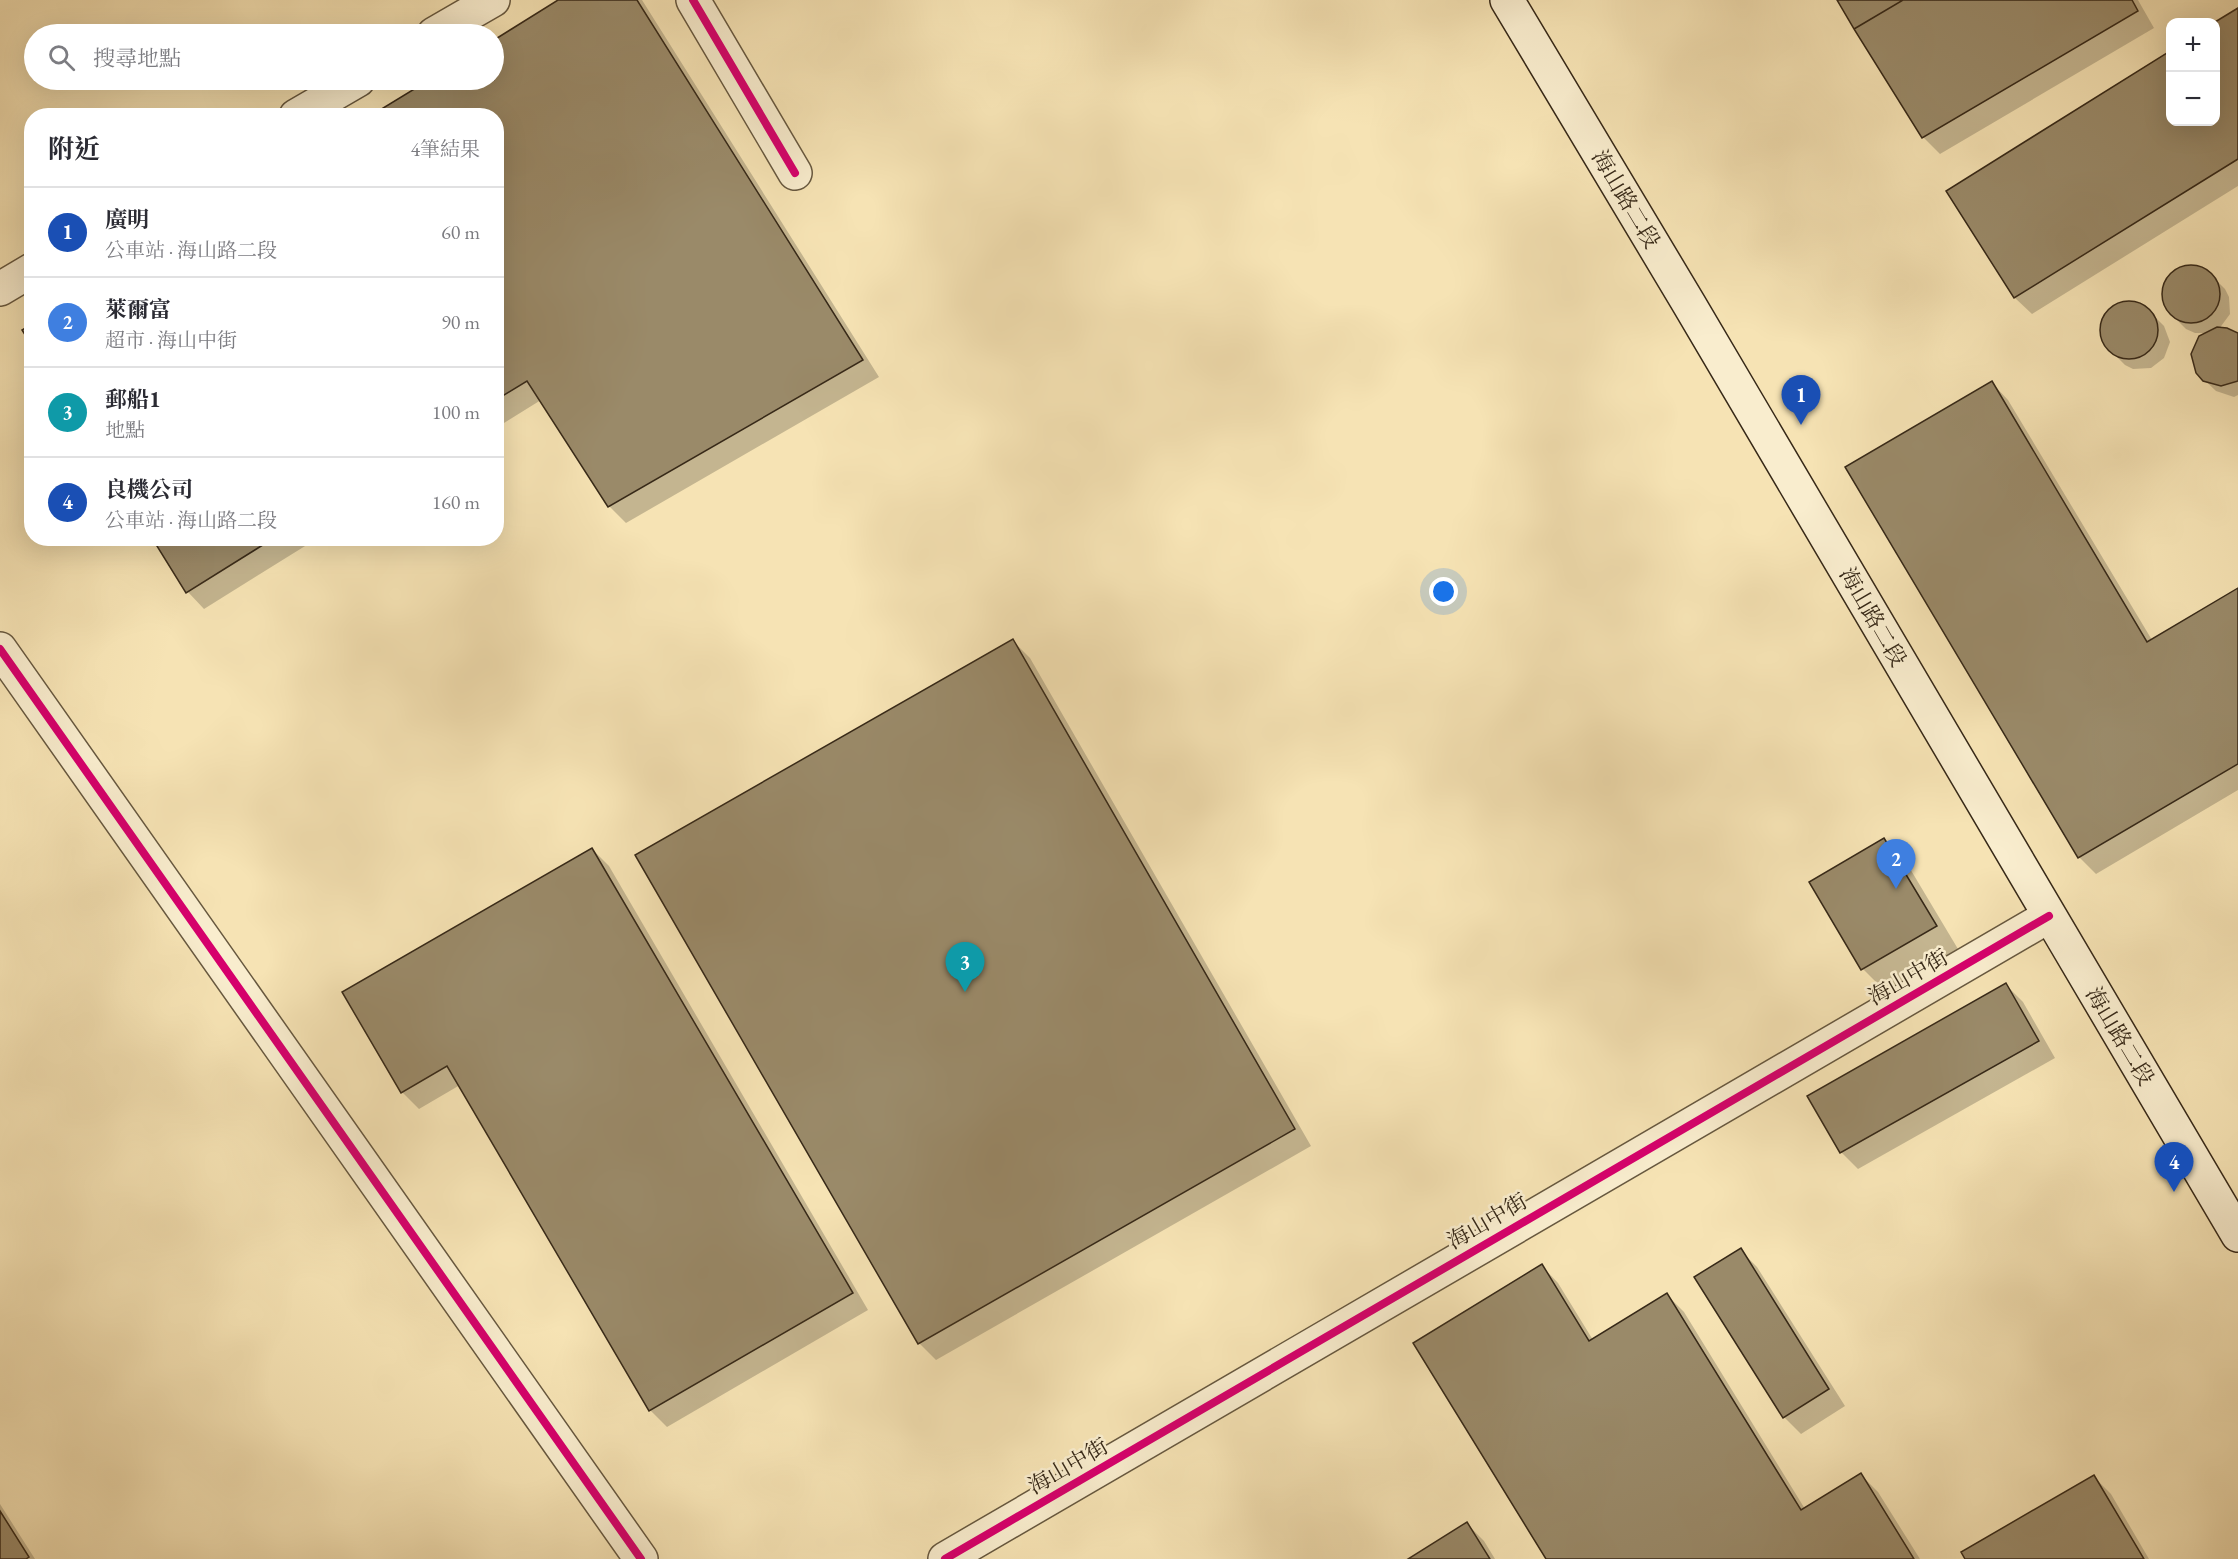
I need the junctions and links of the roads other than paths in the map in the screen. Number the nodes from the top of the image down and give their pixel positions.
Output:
1 (493, 0) edge
2 (693, 0) edge
3 (1506, 0) edge
4 (451, 24) edge
5 (341, 90) edge
6 (310, 108) edge
7 (795, 172) dead end
8 (24, 275) edge
9 (0, 289) edge
10 (0, 649) edge
11 (2049, 916) junction
12 (2238, 1235) edge
13 (641, 1559) edge
14 (945, 1559) edge

1 - 4 street
2 - 7 street
3 - 11 street, 海山路二段
5 - 6 street
8 - 9 street
10 - 13 street
11 - 12 street, 海山路二段
11 - 14 street, 海山中街

